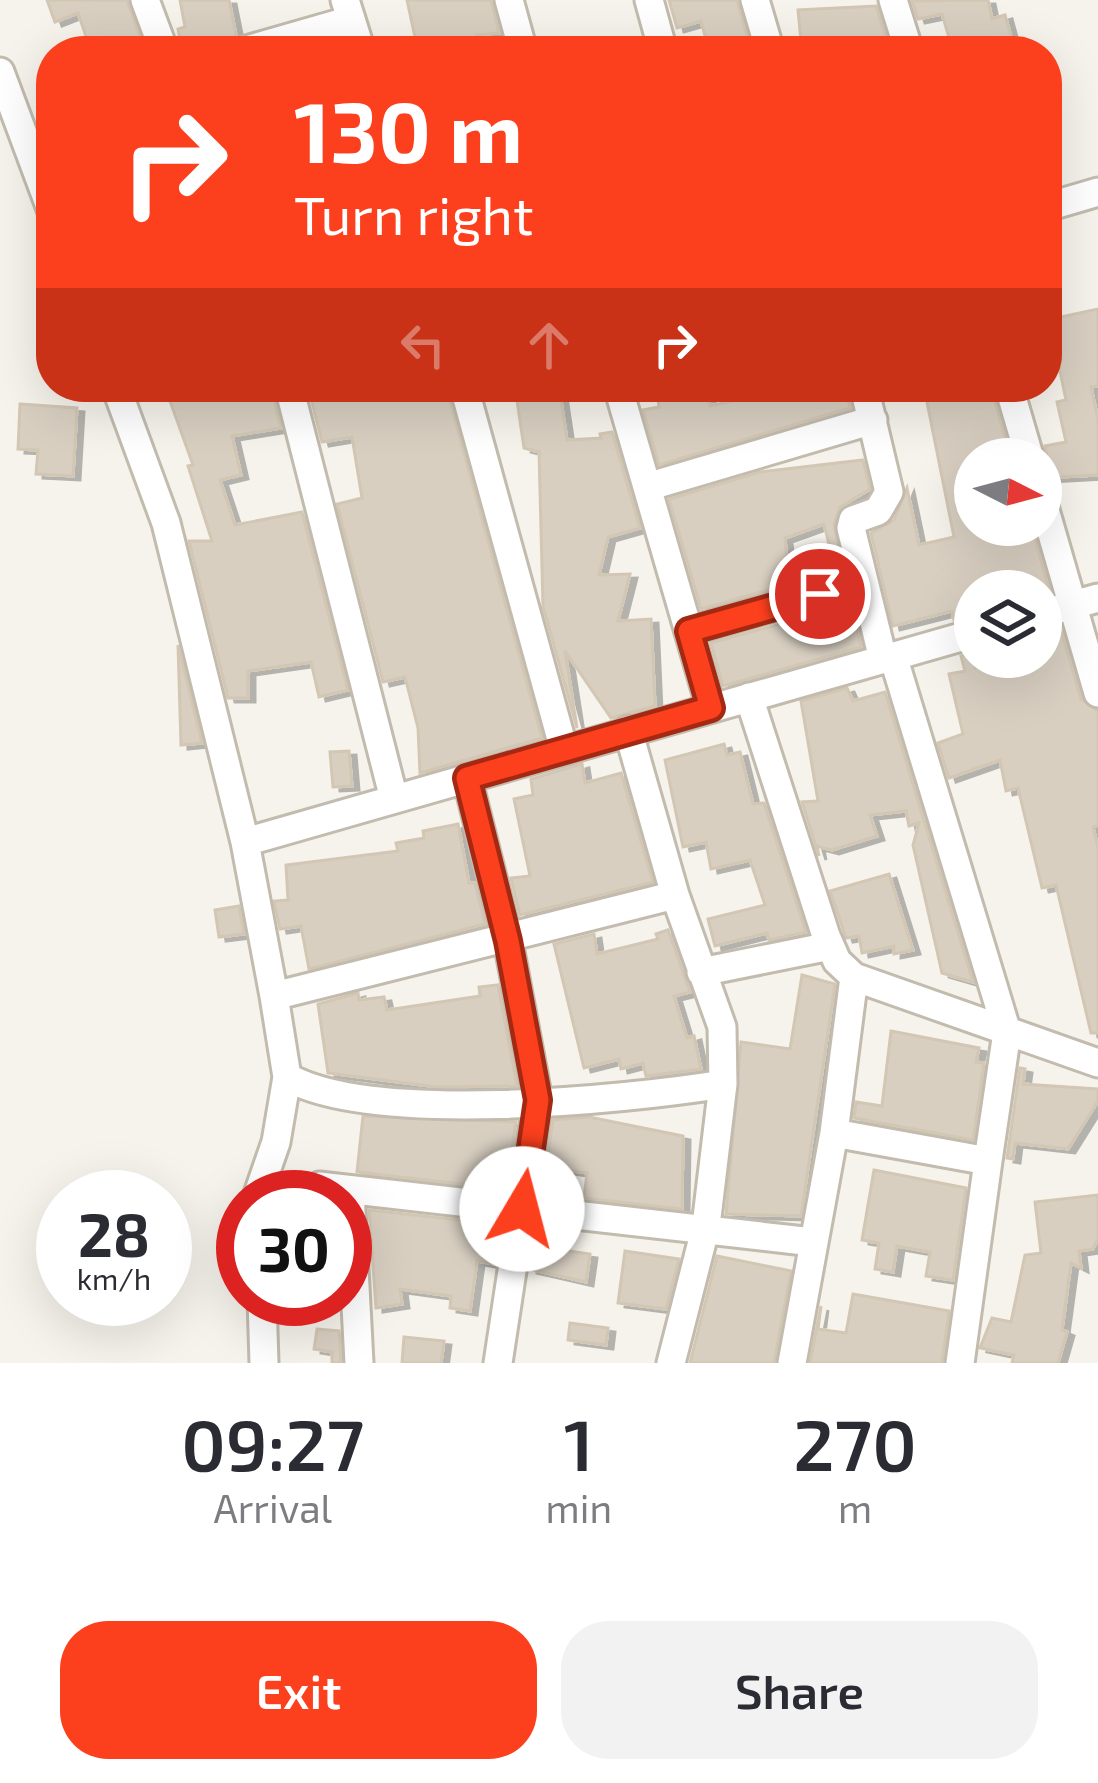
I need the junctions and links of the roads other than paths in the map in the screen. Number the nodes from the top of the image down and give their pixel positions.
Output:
1 (145, 0) edge
2 (508, 0) edge
3 (649, 0) edge
4 (755, 0) edge
5 (893, 0) edge
6 (348, 10) edge
7 (158, 36) edge
8 (281, 36) edge
9 (519, 36) edge
10 (659, 36) edge
11 (766, 36) edge
12 (904, 36) edge
13 (0, 72) edge
14 (36, 168) edge
15 (1098, 192) edge
16 (1062, 203) edge
17 (122, 402) edge
18 (293, 402) edge
19 (468, 402) edge
20 (622, 402) edge
21 (868, 402) edge
22 (1014, 402) edge
23 (873, 420) junction
24 (1024, 438) edge
25 (647, 487) junction
26 (1062, 546) edge
27 (864, 581) junction
28 (1085, 602) edge
29 (689, 631) junction
30 (954, 639) edge
31 (888, 657) junction
32 (1097, 688) edge
33 (749, 698) junction
34 (711, 708) junction
35 (628, 730) junction
36 (564, 750) junction
37 (467, 778) junction
38 (394, 799) junction
39 (245, 842) junction
40 (675, 896) junction
41 (508, 941) junction
42 (830, 946) junction
43 (701, 972) junction
44 (854, 977) junction
45 (274, 996) junction
46 (1007, 1032) junction
47 (1098, 1063) edge
48 (287, 1077) junction
49 (723, 1084) junction
50 (538, 1100) junction
51 (834, 1133) junction
52 (988, 1161) junction
53 (266, 1170) edge
54 (372, 1193) edge
55 (522, 1209) junction
56 (706, 1226) junction
57 (813, 1242) junction
58 (263, 1326) edge
59 (357, 1326) edge
60 (264, 1363) edge
61 (359, 1363) edge
62 (499, 1363) edge
63 (671, 1363) edge
64 (792, 1363) edge
65 (960, 1363) edge

1 - 7 street
2 - 9 street
3 - 10 street
4 - 11 street
5 - 12 street
6 - 8 street
13 - 14 street
15 - 16 street
17 - 39 street
18 - 38 street
19 - 36 street
20 - 25 street
21 - 23 street
22 - 24 street
23 - 25 street
23 - 27 street
25 - 29 street
26 - 28 street
27 - 29 street
27 - 31 street
28 - 32 street
29 - 34 street
30 - 31 street
31 - 33 street
31 - 46 street
33 - 34 street
33 - 42 street
34 - 35 street
35 - 36 street
35 - 40 street
36 - 37 street
37 - 38 street
37 - 41 street
38 - 39 street
39 - 45 street
40 - 41 street
40 - 43 street
41 - 45 street
41 - 50 street
42 - 43 street
42 - 44 street
43 - 49 street
44 - 46 street
44 - 51 street
45 - 48 street
46 - 47 street
46 - 52 street
48 - 50 street
48 - 53 street
49 - 50 street
49 - 56 street
50 - 55 street
51 - 52 street
51 - 57 street
52 - 65 street
54 - 55 street
55 - 56 street
55 - 62 street
56 - 57 street
56 - 63 street
57 - 64 street
58 - 60 street
59 - 61 street

